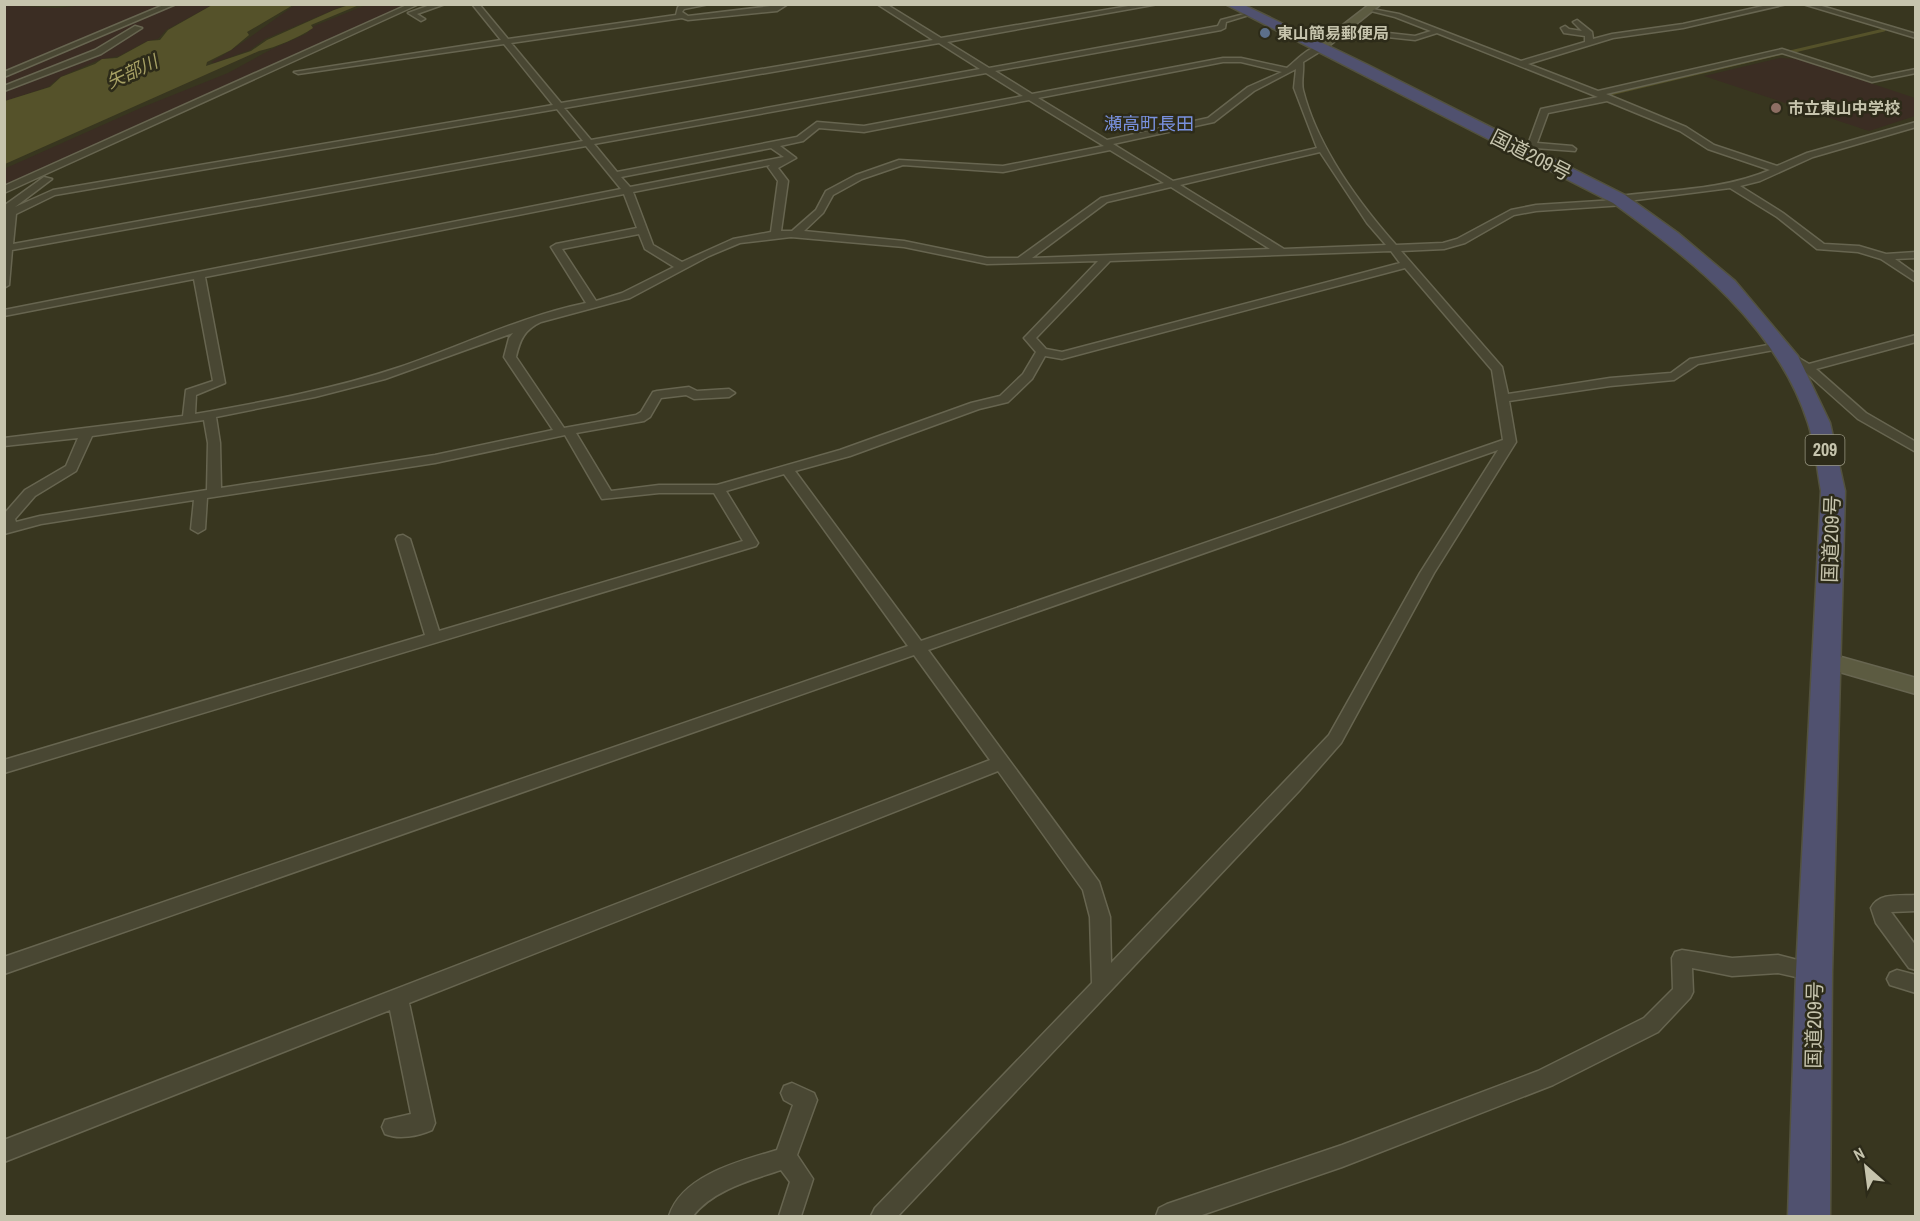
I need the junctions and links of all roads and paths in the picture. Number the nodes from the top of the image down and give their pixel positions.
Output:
1 (173, 4) edge
2 (416, 4) edge
3 (442, 4) edge
4 (475, 4) edge
5 (706, 4) edge
6 (880, 4) edge
7 (1155, 4) edge
8 (1784, 4) edge
9 (1806, 4) edge
10 (783, 5) edge
11 (1373, 7) edge
12 (165, 9) junction
13 (1244, 9) edge
14 (682, 16) junction
15 (421, 20) dead end
16 (1577, 22) dead end
17 (1565, 28) dead end
18 (1343, 30) junction
19 (1437, 32) junction
20 (1589, 34) junction
21 (1916, 36) edge
22 (940, 41) junction
23 (504, 42) junction
24 (1589, 44) junction
25 (1321, 47) junction
26 (1300, 63) junction
27 (1520, 64) junction
28 (987, 70) junction
29 (1289, 71) junction
30 (1916, 71) edge
31 (298, 72) dead end
32 (4, 75) edge
33 (4, 89) edge
34 (1597, 94) junction
35 (1032, 97) junction
36 (1608, 98) junction
37 (559, 107) junction
38 (1916, 124) edge
39 (589, 143) junction
40 (772, 145) junction
41 (1109, 145) junction
42 (1322, 149) junction
43 (1530, 149) junction
44 (1572, 149) dead end
45 (78, 158) junction
46 (792, 158) junction
47 (1779, 170) junction
48 (615, 175) junction
49 (1173, 184) junction
50 (1732, 185) junction
51 (627, 189) junction
52 (4, 190) edge
53 (1621, 201) junction
54 (11, 213) junction
55 (644, 230) junction
56 (795, 235) junction
57 (775, 236) junction
58 (8, 248) junction
59 (1394, 248) junction
60 (1282, 252) junction
61 (1916, 255) edge
62 (1107, 258) junction
63 (1885, 258) junction
64 (1021, 261) junction
65 (1407, 264) junction
66 (682, 267) junction
67 (199, 275) junction
68 (1916, 279) edge
69 (4, 285) edge
70 (593, 304) junction
71 (4, 314) edge
72 (527, 324) junction
73 (1916, 338) edge
74 (1042, 352) junction
75 (1792, 357) junction
76 (729, 393) dead end
77 (1503, 398) junction
78 (210, 416) junction
79 (189, 419) junction
80 (565, 432) junction
81 (86, 435) junction
82 (4, 442) edge
83 (1510, 442) junction
84 (1916, 448) edge
85 (787, 469) junction
86 (718, 489) junction
87 (208, 493) junction
88 (8, 529) edge
89 (198, 529) dead end
90 (403, 539) dead end
91 (434, 638) junction
92 (917, 649) junction
93 (1827, 661) junction
94 (1916, 686) edge
95 (1001, 763) junction
96 (4, 767) edge
97 (1916, 903) edge
98 (1916, 962) edge
99 (4, 966) edge
100 (1815, 972) junction
101 (1102, 985) junction
102 (397, 996) junction
103 (792, 1093) dead end
104 (393, 1127) dead end
105 (4, 1150) edge
106 (785, 1158) junction
107 (680, 1216) edge
108 (790, 1216) edge
109 (883, 1216) edge
110 (1167, 1216) edge
111 (1809, 1216) edge

1 - 12 street
2 - 45 street
3 - 15 street
4 - 23 street
5 - 14 street
6 - 22 street
7 - 22 street
8 - 24 street
9 - 21 street
10 - 14 street
11 - 18 main road
11 - 19 street
12 - 32 street
12 - 33 street
13 - 25 highway, 国道209号 / 209
13 - 28 street
14 - 23 street
16 - 20 street
17 - 20 street
18 - 19 street
18 - 25 main road
19 - 27 street
20 - 24 street
22 - 28 street
22 - 37 street
23 - 31 street
23 - 37 street
24 - 27 street
25 - 26 street
25 - 43 highway, 国道209号 / 209
26 - 29 street
26 - 42 street
27 - 34 street
28 - 35 street
28 - 39 street
29 - 35 street
29 - 41 street
30 - 34 street
34 - 36 street
35 - 40 street
35 - 41 street
36 - 43 street
36 - 47 street
37 - 39 street
37 - 54 street
38 - 47 street
39 - 48 street
39 - 58 street
40 - 46 street
40 - 48 street
41 - 49 street
41 - 56 street
42 - 49 street
42 - 59 street
43 - 44 street
43 - 53 highway, 国道209号 / 209
45 - 52 street
45 - 54 street
46 - 51 street
46 - 57 street
47 - 50 street
48 - 51 street
49 - 60 street
49 - 64 street
50 - 53 street
50 - 63 street
51 - 55 street
51 - 67 street
53 - 59 street
53 - 75 highway, 国道209号 / 209
54 - 58 street
55 - 66 street
55 - 70 street
56 - 57 street
56 - 64 street
57 - 66 street
58 - 69 street
59 - 60 street
59 - 65 street
60 - 62 street
61 - 63 street
62 - 64 street
62 - 74 street
63 - 68 street
65 - 74 street
65 - 77 street
66 - 70 street
67 - 71 street
67 - 79 street
70 - 72 street
72 - 78 street
72 - 80 street
73 - 75 street
74 - 85 street
75 - 77 street
75 - 84 street
75 - 93 highway, 国道209号 / 209
76 - 80 street
77 - 83 street
78 - 79 street
78 - 87 street
79 - 81 street
80 - 86 street
80 - 87 street
81 - 82 street
81 - 88 street
83 - 92 street
83 - 101 street
85 - 86 street
85 - 92 street
86 - 91 street
87 - 88 street
87 - 89 street
90 - 91 street
91 - 96 street
92 - 95 street
92 - 99 street
93 - 94 main road
93 - 100 highway, 国道209号 / 209
95 - 101 street
95 - 102 street
97 - 98 street
100 - 110 street
100 - 111 highway, 国道209号 / 209
101 - 109 street
102 - 104 street
102 - 105 street
103 - 106 street
106 - 107 street
106 - 108 street

